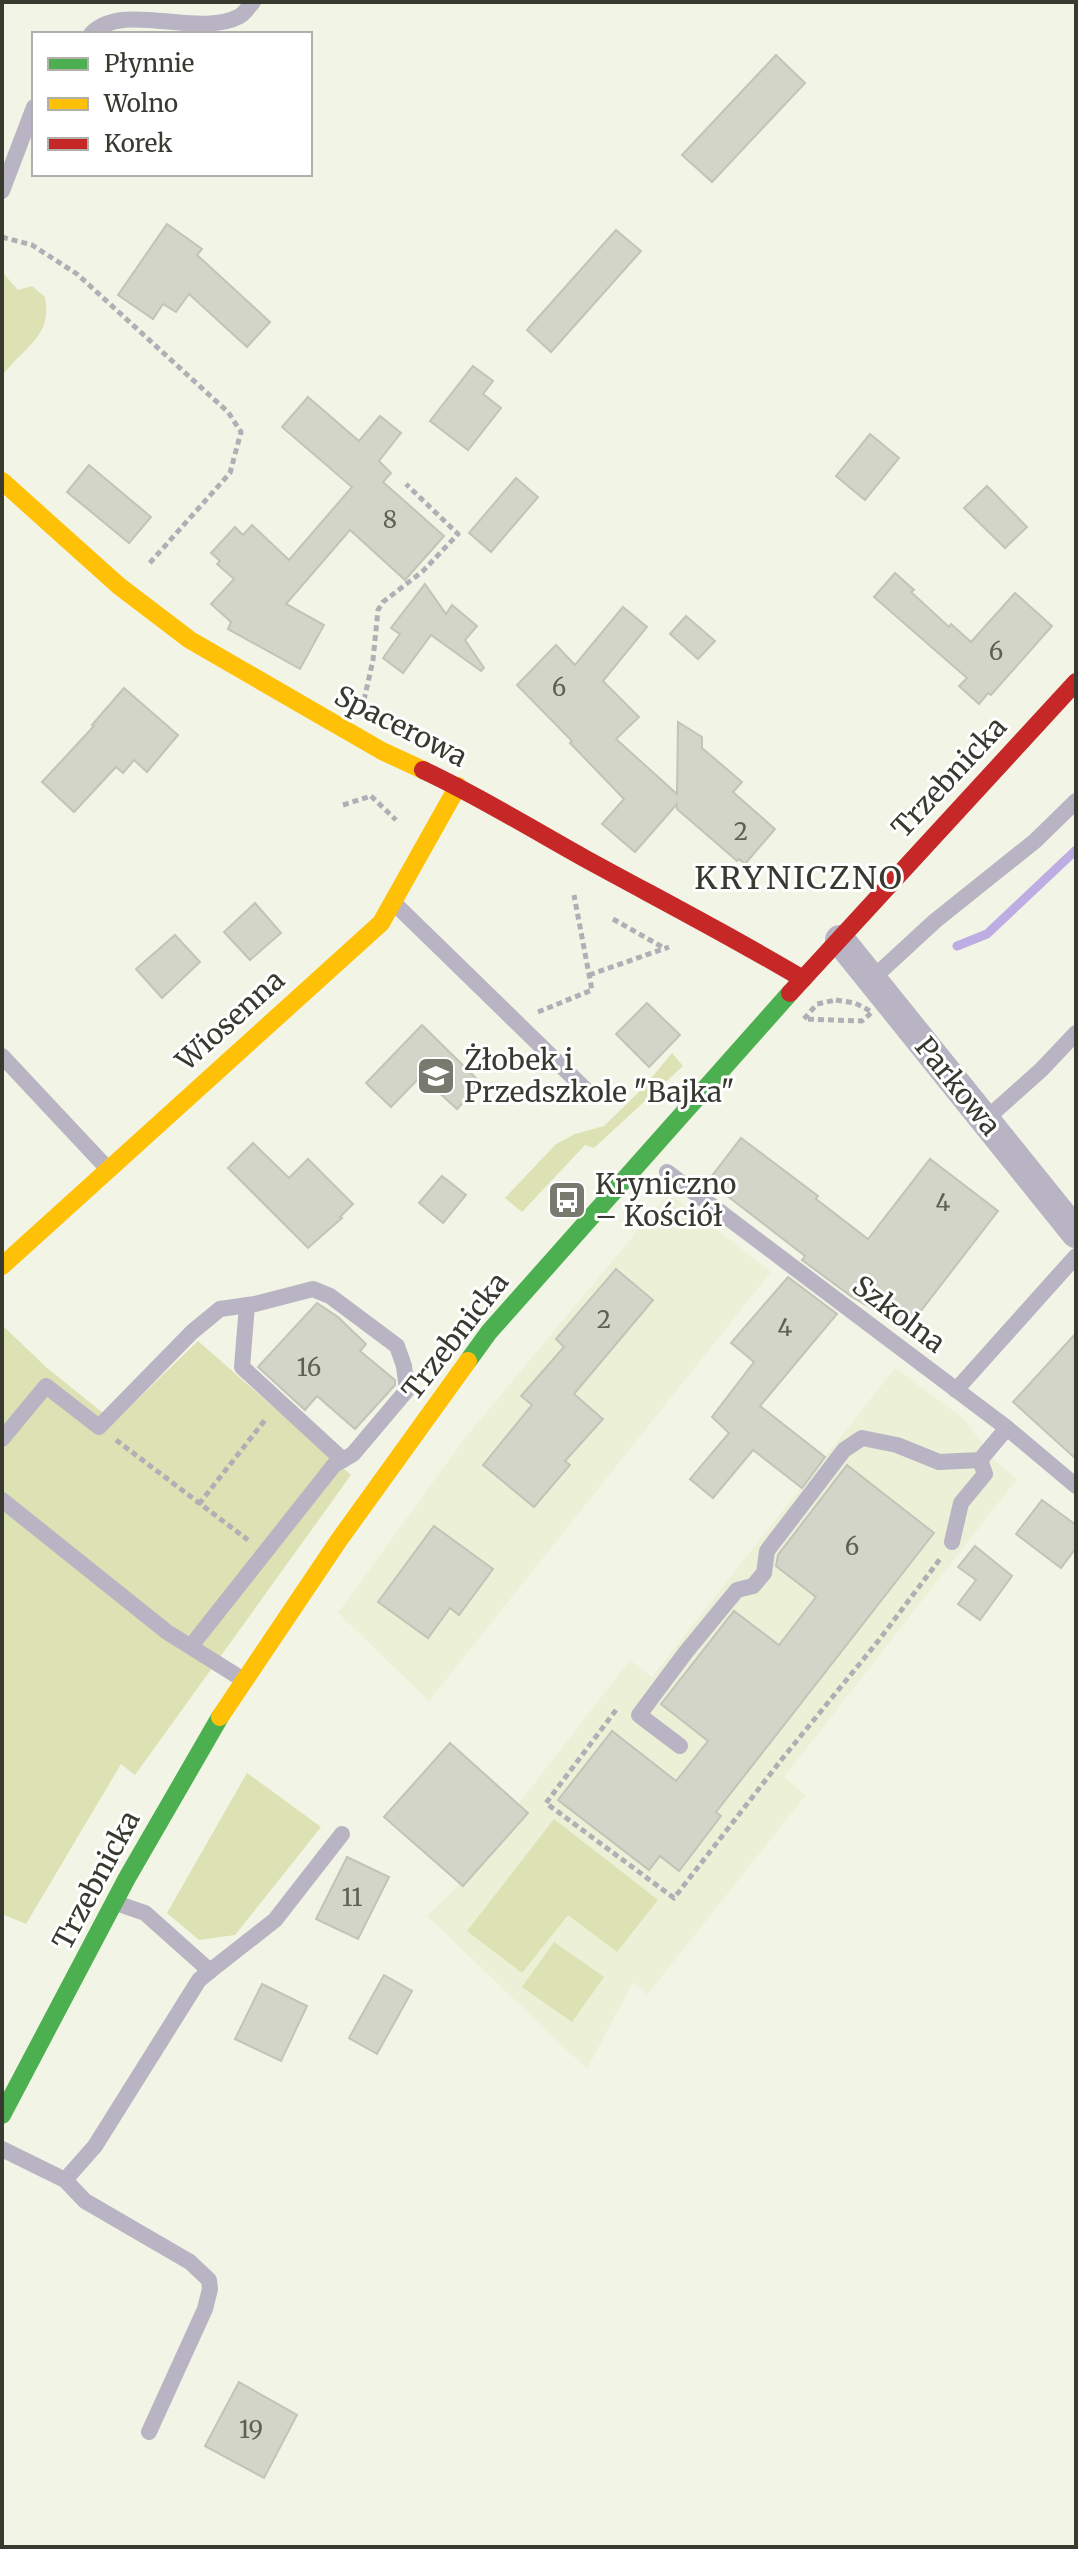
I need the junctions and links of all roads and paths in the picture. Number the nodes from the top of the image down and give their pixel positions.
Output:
1 (253, 2) edge
2 (93, 32) edge
3 (32, 112) edge
4 (2, 191) edge
5 (2, 237) edge
6 (2, 481) edge
7 (406, 484) dead end
8 (125, 590) junction
9 (1076, 682) edge
10 (355, 736) junction
11 (458, 786) junction
12 (1076, 801) edge
13 (343, 805) dead end
14 (401, 825) dead end
15 (572, 884) dead end
16 (574, 897) junction
17 (392, 902) junction
18 (587, 904) dead end
19 (600, 912) dead end
20 (840, 940) junction
21 (678, 943) dead end
22 (664, 948) junction
23 (589, 975) junction
24 (803, 979) junction
25 (872, 979) junction
26 (537, 1012) dead end
27 (872, 1012) joint
28 (1076, 1033) edge
29 (2, 1056) edge
30 (586, 1090) dead end
31 (985, 1120) junction
32 (108, 1170) junction
33 (667, 1172) dead end
34 (1076, 1233) edge
35 (1076, 1256) edge
36 (2, 1266) edge
37 (247, 1305) junction
38 (956, 1390) junction
39 (279, 1402) junction
40 (99, 1427) junction
41 (1007, 1428) junction
42 (2, 1439) edge
43 (343, 1460) junction
44 (980, 1460) junction
45 (1076, 1486) edge
46 (2, 1500) edge
47 (199, 1504) junction
48 (952, 1542) joint
49 (265, 1553) junction
50 (191, 1646) junction
51 (244, 1680) junction
52 (639, 1715) junction
53 (680, 1746) dead end
54 (342, 1834) dead end
55 (114, 1902) junction
56 (210, 1971) junction
57 (2, 2115) edge
58 (2, 2149) edge
59 (65, 2180) junction
60 (149, 2432) dead end

1 - 2 lane
3 - 4 lane
5 - 8 path
6 - 8 main road, Spacerowa
7 - 10 path
8 - 10 main road, Spacerowa
9 - 20 main road, Trzebnicka
10 - 11 main road, Spacerowa
11 - 17 main road, Wiosenna
11 - 24 main road, Spacerowa
12 - 25 lane
13 - 14 path
15 - 16 path
16 - 18 path
16 - 23 path
17 - 30 lane
17 - 32 main road, Wiosenna
19 - 22 path
20 - 24 main road, Trzebnicka
20 - 25 street, Parkowa
21 - 22 path
22 - 23 path
23 - 26 path
24 - 51 main road, Trzebnicka
25 - 31 street, Parkowa
27 - 27 path
28 - 31 lane
29 - 32 lane
31 - 34 street, Parkowa
32 - 36 main road, Wiosenna
33 - 38 lane, Szkolna
35 - 38 lane, Szkolna
37 - 39 lane
37 - 40 lane
37 - 43 lane
38 - 41 lane
39 - 43 lane
39 - 47 path
40 - 42 lane
40 - 47 path
41 - 44 lane
41 - 45 lane
43 - 49 lane
44 - 48 lane
44 - 52 lane
46 - 50 lane
47 - 49 path
48 - 52 path
49 - 50 lane
50 - 51 lane
51 - 55 main road, Trzebnicka
52 - 53 lane
54 - 56 lane
55 - 56 lane
55 - 57 main road, Trzebnicka
56 - 59 lane
58 - 59 lane
59 - 60 lane

